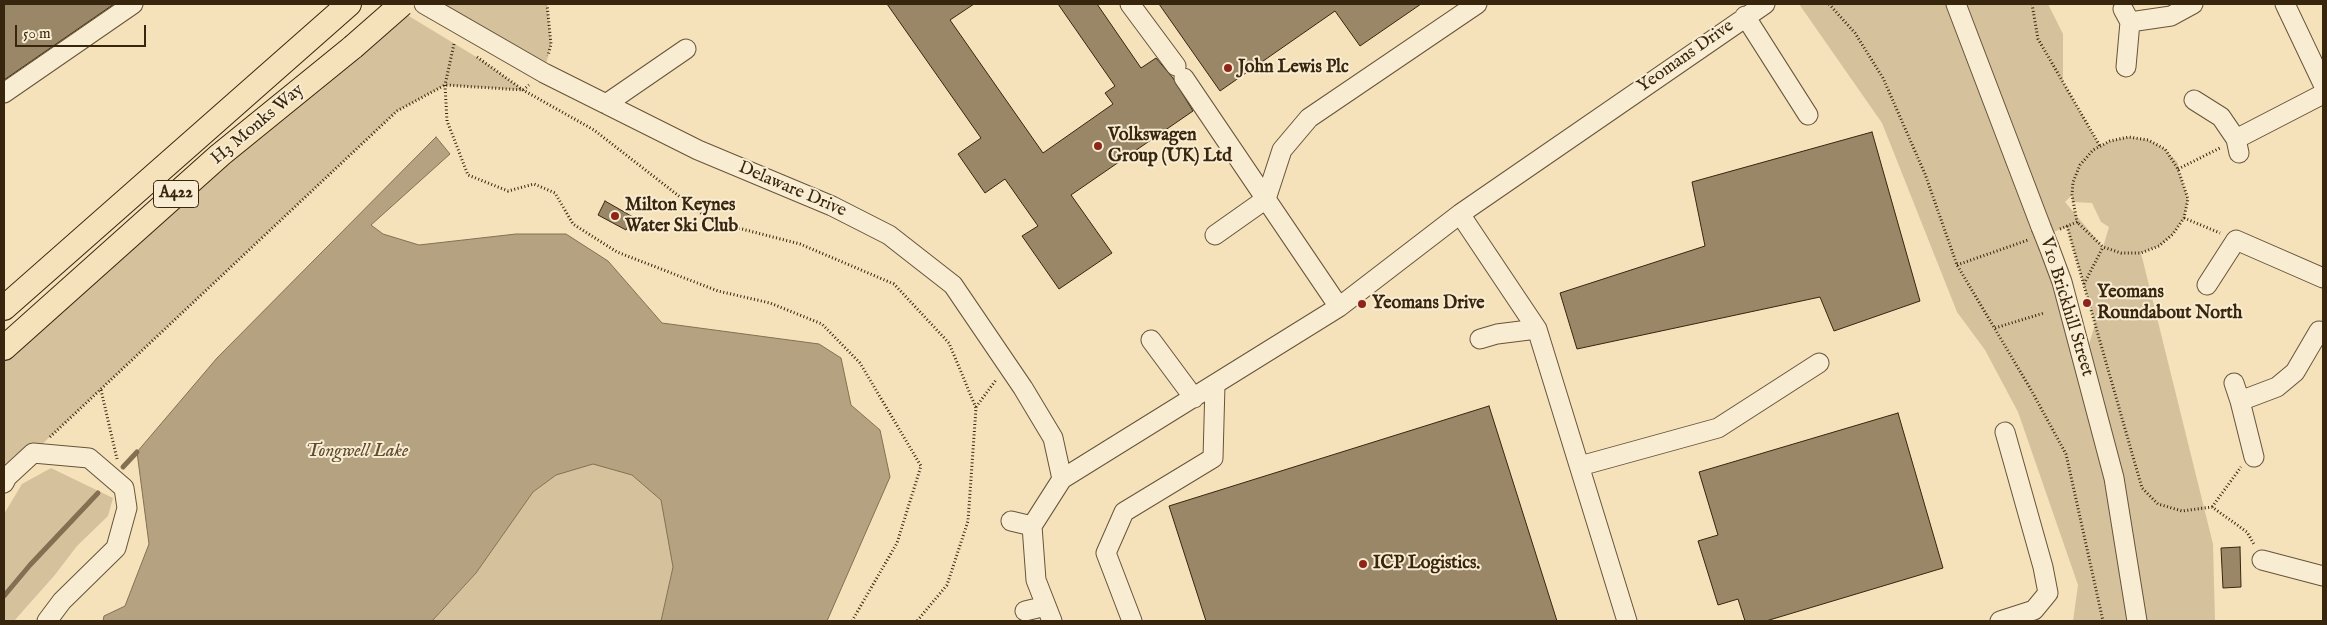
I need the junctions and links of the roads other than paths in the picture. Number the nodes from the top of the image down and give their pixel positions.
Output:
1 (133, 4) edge
2 (349, 4) edge
3 (402, 4) edge
4 (424, 4) edge
5 (1130, 4) edge
6 (1477, 4) edge
7 (1766, 4) edge
8 (1956, 4) edge
9 (2193, 4) edge
10 (2285, 4) edge
11 (1745, 16) junction
12 (686, 49) dead end
13 (2126, 67) dead end
14 (2323, 84) edge
15 (4, 93) edge
16 (2323, 94) edge
17 (2194, 100) dead end
18 (606, 104) junction
19 (1808, 115) dead end
20 (1266, 200) junction
21 (1460, 214) junction
22 (1215, 235) dead end
23 (2323, 278) edge
24 (2207, 285) dead end
25 (1339, 307) junction
26 (4, 308) edge
27 (2322, 328) edge
28 (1538, 329) junction
29 (1480, 339) dead end
30 (1151, 340) dead end
31 (4, 348) edge
32 (1819, 363) dead end
33 (2234, 383) dead end
34 (1215, 385) junction
35 (1194, 398) junction
36 (2240, 402) junction
37 (2005, 432) dead end
38 (2254, 457) road end
39 (1580, 466) junction
40 (1062, 479) junction
41 (4, 483) edge
42 (1011, 521) dead end
43 (1032, 526) junction
44 (2262, 560) road end
45 (2323, 576) edge
46 (1025, 611) dead end
47 (1049, 614) edge
48 (47, 621) edge
49 (1132, 621) edge
50 (1627, 621) edge
51 (2000, 621) edge
52 (2137, 621) edge

1 - 15 street
2 - 26 main road, H3 Monks Way / A422
3 - 31 main road, H3 Monks Way / A422, bridge
4 - 18 street, Delaware Drive
5 - 20 street
6 - 20 street
7 - 11 street, Yeomans Drive
8 - 52 street, V10 Brickhill Street, bridge
9 - 13 street
10 - 14 street
11 - 19 street
11 - 21 street, Yeomans Drive
12 - 18 street
16 - 17 street
18 - 40 street, Delaware Drive
20 - 22 street
20 - 25 street
21 - 25 street, Yeomans Drive
21 - 28 street
23 - 24 street
25 - 34 street, Yeomans Drive
27 - 36 street
28 - 29 street
28 - 39 street
30 - 35 street
32 - 39 street
33 - 36 street
34 - 35 street, Yeomans Drive
34 - 49 street
35 - 40 street, Yeomans Drive
36 - 38 street
37 - 51 street
39 - 50 street
40 - 43 street, Yeomans Drive
41 - 48 street
42 - 43 street
43 - 47 street
44 - 45 street
46 - 47 street

